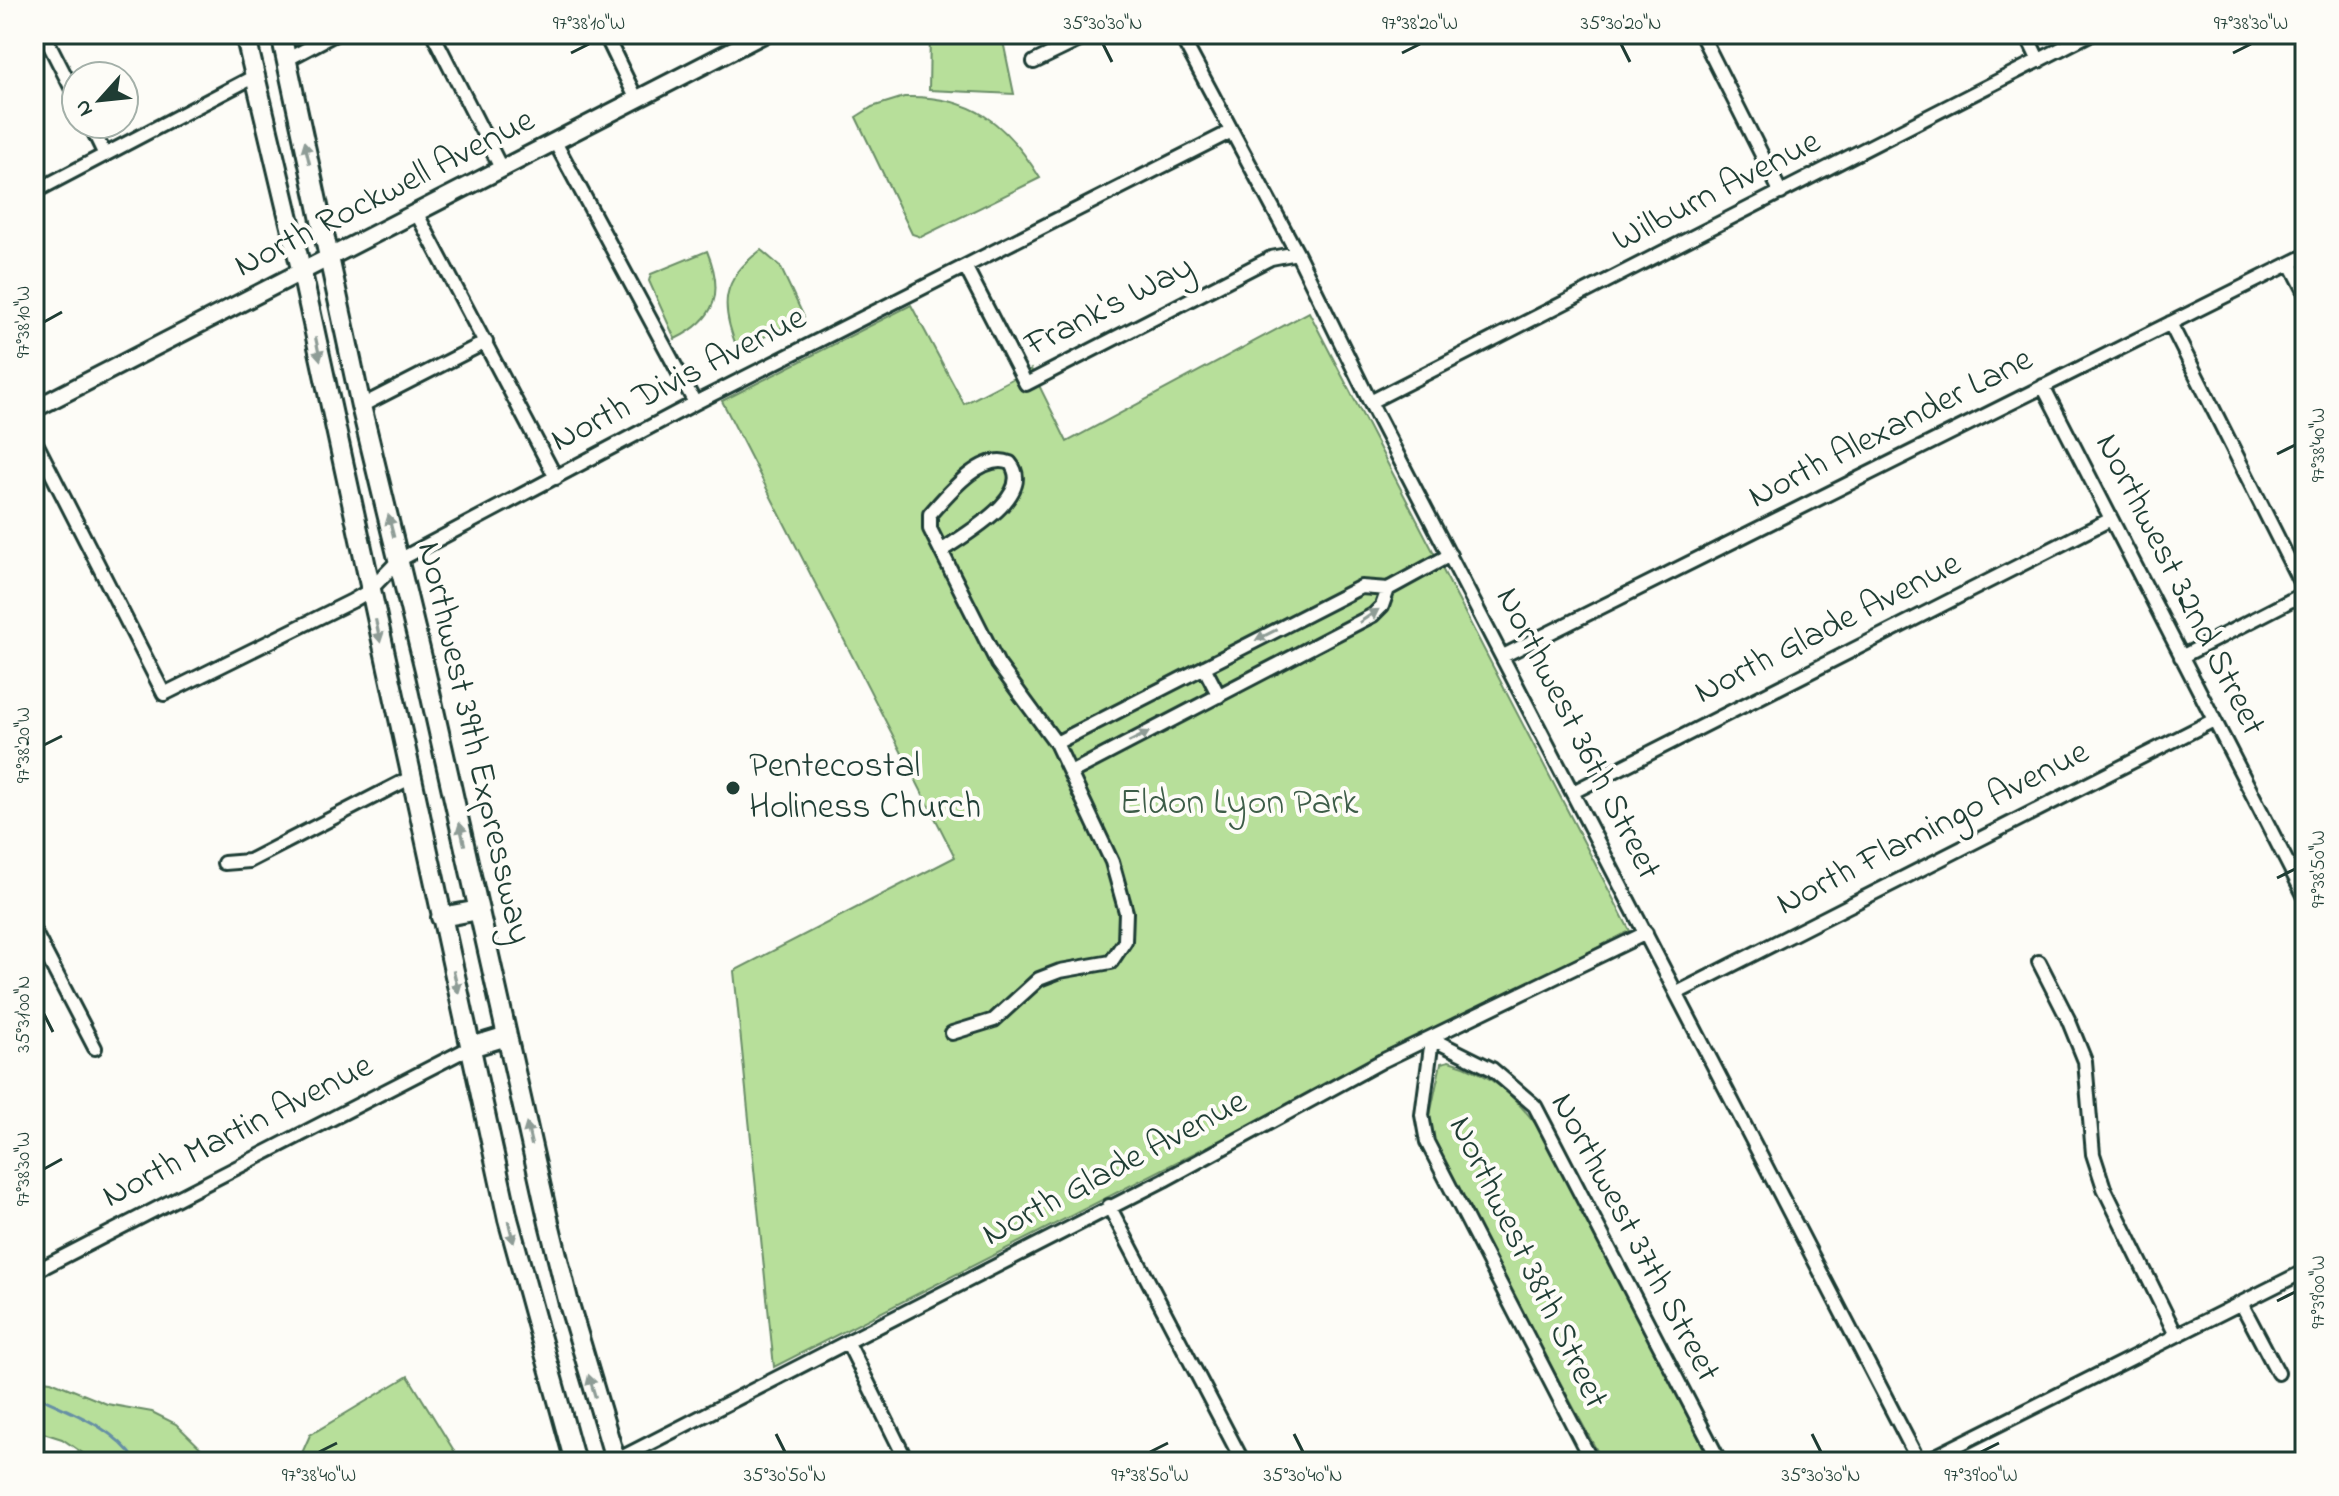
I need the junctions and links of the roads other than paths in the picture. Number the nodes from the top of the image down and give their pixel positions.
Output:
1 (44, 34) edge
2 (245, 34) edge
3 (281, 34) edge
4 (335, 34) edge
5 (433, 34) edge
6 (605, 34) edge
7 (764, 34) edge
8 (1092, 34) edge
9 (1180, 34) edge
10 (1701, 34) edge
11 (2026, 34) edge
12 (2090, 34) edge
13 (286, 60) junction
14 (2039, 61) junction
15 (1034, 62) dead end
16 (60, 66) edge
17 (255, 76) junction
18 (637, 100) junction
19 (1230, 132) junction
20 (98, 140) edge
21 (555, 142) junction
22 (105, 155) junction
23 (501, 168) junction
24 (34, 192) edge
25 (1781, 193) junction
26 (417, 214) junction
27 (1297, 253) junction
28 (2305, 256) edge
29 (328, 259) junction
30 (2291, 264) junction
31 (966, 268) junction
32 (302, 273) junction
33 (2305, 291) edge
34 (2170, 323) junction
35 (486, 342) junction
36 (2043, 386) junction
37 (1370, 402) junction
38 (695, 403) junction
39 (361, 406) junction
40 (34, 409) edge
41 (34, 439) edge
42 (556, 478) junction
43 (2111, 519) junction
44 (941, 551) junction
45 (1450, 555) junction
46 (399, 560) junction
47 (1388, 589) junction
48 (369, 591) junction
49 (2305, 593) edge
50 (1503, 656) junction
51 (2181, 657) junction
52 (1204, 667) junction
53 (1219, 696) junction
54 (2214, 720) junction
55 (1056, 743) junction
56 (1070, 773) junction
57 (410, 778) junction
58 (1573, 792) junction
59 (224, 863) dead end
60 (2305, 897) edge
61 (479, 910) junction
62 (441, 917) junction
63 (34, 931) edge
64 (1646, 933) junction
65 (2039, 962) dead end
66 (1679, 992) junction
67 (952, 1033) dead end
68 (507, 1036) junction
69 (1432, 1039) junction
70 (471, 1047) junction
71 (95, 1048) dead end
72 (1109, 1206) junction
73 (2305, 1271) edge
74 (34, 1272) edge
75 (2241, 1303) junction
76 (2176, 1335) junction
77 (848, 1343) junction
78 (2278, 1373) dead end
79 (575, 1462) edge
80 (615, 1462) edge
81 (907, 1462) edge
82 (1243, 1462) edge
83 (1592, 1462) edge
84 (1720, 1462) edge
85 (1922, 1462) edge

1 - 16 street
2 - 17 highway, Northwest 39th Expressway
3 - 13 highway, Northwest 39th Expressway
4 - 13 street
5 - 23 street
6 - 18 street
7 - 18 main road, North Rockwell Avenue
8 - 15 street
9 - 19 street, Northwest 36th Street
10 - 25 street
11 - 14 street
12 - 14 street, Wilburn Avenue
29 -> 13 highway, Northwest 39th Expressway
14 - 25 street, Wilburn Avenue
17 - 22 street
17 - 32 highway, Northwest 39th Expressway
18 - 21 main road, North Rockwell Avenue
19 - 27 street, Northwest 36th Street
19 - 31 street, North Divis Avenue
20 - 22 street
21 - 23 main road, North Rockwell Avenue
21 - 38 street
22 - 24 street
23 - 26 main road, North Rockwell Avenue
25 - 37 street, Wilburn Avenue
26 - 29 main road, North Rockwell Avenue
26 - 35 street
27 - 31 street, Frank's Way
27 - 37 street, Northwest 36th Street
28 - 30 street, North Alexander Lane
29 - 32 main road, North Rockwell Avenue
29 - 39 highway, Northwest 39th Expressway
30 - 33 street
30 - 34 street, North Alexander Lane
31 - 38 street, North Divis Avenue
32 - 40 main road, North Rockwell Avenue
32 -> 48 highway, Northwest 39th Expressway
34 - 36 street, North Alexander Lane
34 - 49 street
35 - 39 street
35 - 42 street
36 - 43 street, Northwest 32nd Street
36 - 50 street, North Alexander Lane
37 - 45 street, Northwest 36th Street
38 - 42 street, North Divis Avenue
46 -> 39 highway, Northwest 39th Expressway
41 - 48 street, North Divis Avenue
42 - 46 street, North Divis Avenue
43 - 51 street, Northwest 32nd Street
43 - 58 street, North Glade Avenue
44 - 44 street
44 - 55 street
45 - 47 street
45 - 50 street, Northwest 36th Street
46 - 48 street, North Divis Avenue
61 -> 46 highway, Northwest 39th Expressway
47 -> 52 street
53 -> 47 street
48 -> 57 highway, Northwest 39th Expressway
49 - 51 street
50 - 58 street, Northwest 36th Street
51 - 54 street, Northwest 32nd Street
52 - 53 street
52 - 55 street
56 -> 53 street
54 - 60 street, Northwest 32nd Street
54 - 66 street, North Flamingo Avenue
55 - 56 street
56 - 67 street
57 - 59 street
57 - 62 highway, Northwest 39th Expressway
58 - 64 street, Northwest 36th Street
61 - 62 highway
61 - 68 highway, Northwest 39th Expressway
62 -> 70 highway, Northwest 39th Expressway
63 - 71 street
64 - 66 street, Northwest 36th Street
64 - 69 street, North Glade Avenue
65 - 76 street
66 - 85 street, Northwest 36th Street
68 - 70 highway
80 -> 68 highway, Northwest 39th Expressway
69 - 72 street, North Glade Avenue
69 - 83 street, Northwest 38th Street
69 - 84 street, Northwest 37th Street
70 - 74 street, North Martin Avenue
70 -> 79 highway, Northwest 39th Expressway
72 - 77 street, North Glade Avenue
72 - 82 street
73 - 75 street
75 - 76 street
75 - 78 street
76 - 85 street
77 - 80 street, North Glade Avenue
77 - 81 street

